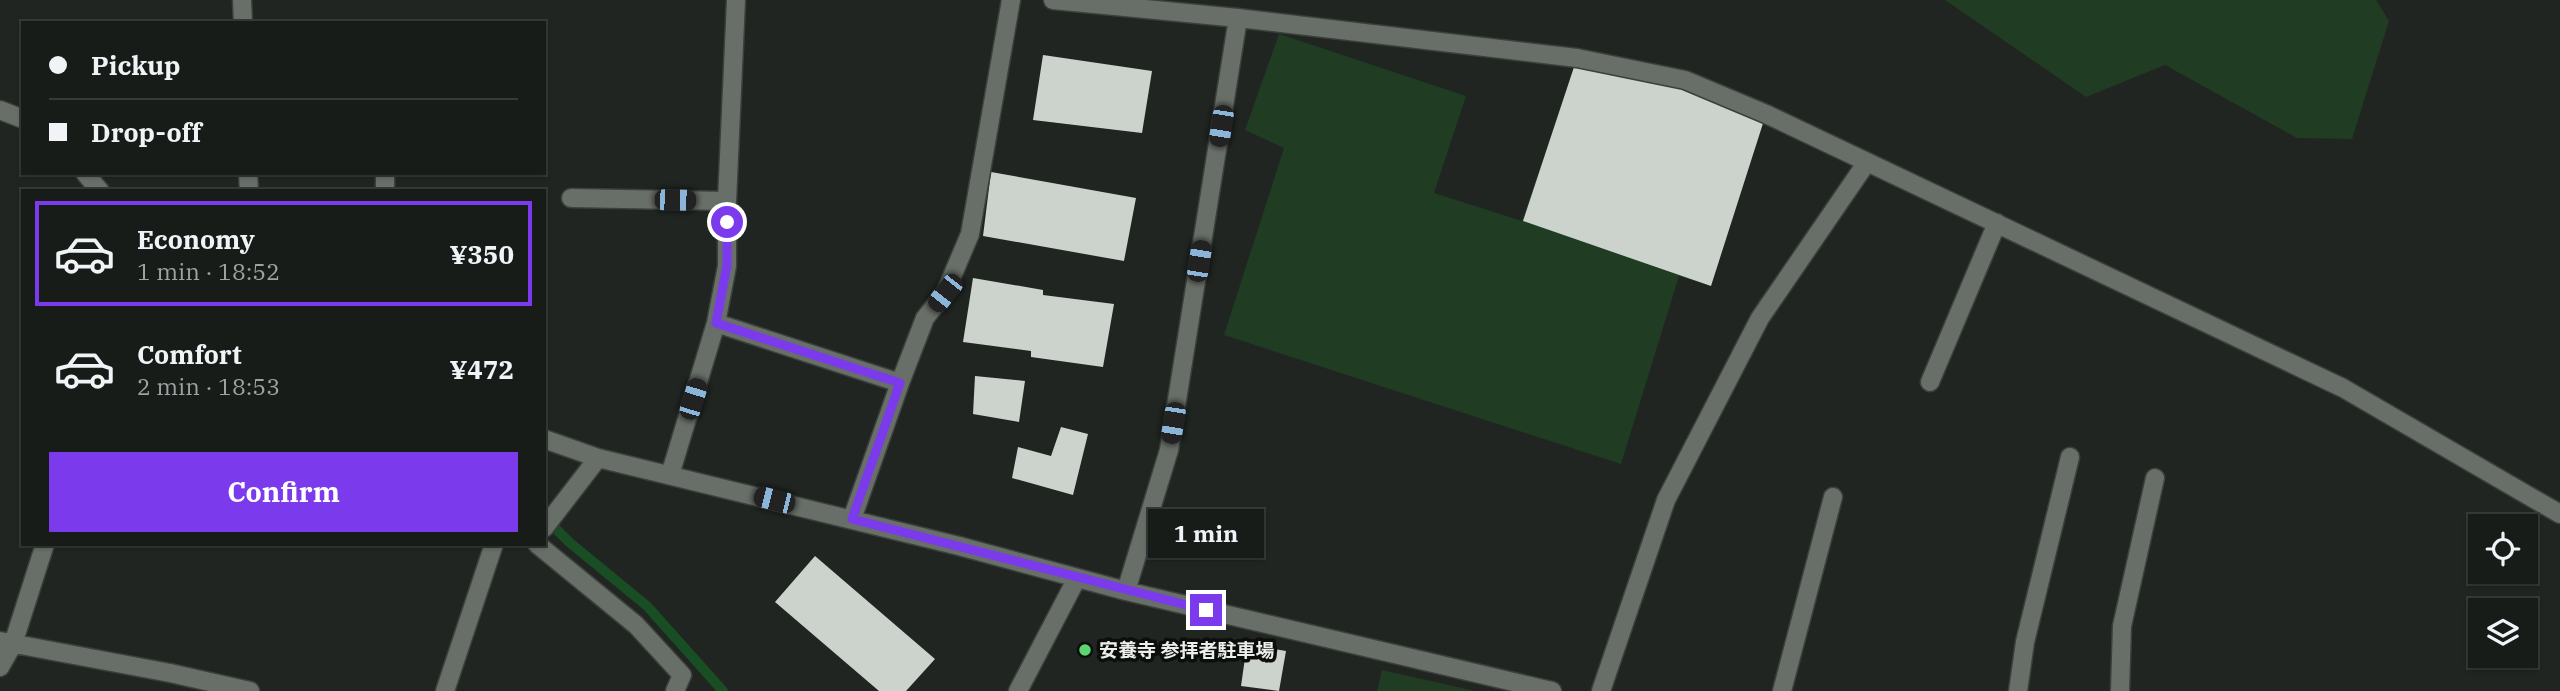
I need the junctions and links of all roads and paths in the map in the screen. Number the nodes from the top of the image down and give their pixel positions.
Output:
1 (242, 0) edge
2 (736, 0) edge
3 (1011, 0) edge
4 (1053, 0) edge
5 (1238, 18) junction
6 (243, 21) edge
7 (0, 110) edge
8 (21, 119) edge
9 (1867, 162) junction
10 (87, 175) edge
11 (98, 189) edge
12 (571, 198) dead end
13 (727, 201) junction
14 (1997, 223) junction
15 (716, 323) junction
16 (1930, 382) dead end
17 (900, 383) junction
18 (546, 440) edge
19 (2070, 457) dead end
20 (598, 458) junction
21 (670, 475) junction
22 (2155, 478) dead end
23 (1833, 497) dead end
24 (2560, 514) edge
25 (852, 519) junction
26 (546, 526) edge
27 (44, 546) edge
28 (493, 546) edge
29 (539, 546) edge
30 (1077, 578) junction
31 (1126, 591) junction
32 (7, 643) edge
33 (0, 667) edge
34 (250, 691) edge
35 (445, 691) edge
36 (675, 691) edge
37 (1018, 691) edge
38 (1552, 691) edge
39 (1601, 691) edge
40 (1782, 691) edge
41 (2018, 691) edge
42 (2120, 691) edge

1 - 6 street
2 - 13 street
3 - 17 street
4 - 5 street
5 - 9 street
5 - 31 street
7 - 8 street
9 - 14 street
9 - 39 street
10 - 11 street
12 - 13 street
13 - 15 street
14 - 16 street
14 - 24 street
15 - 17 street
15 - 21 street
17 - 25 street
18 - 20 street
19 - 41 street
20 - 21 street
20 - 26 street
21 - 25 street
22 - 42 street
23 - 40 street
25 - 30 street
27 - 32 street
28 - 35 street
29 - 36 street
30 - 31 street
30 - 37 street
31 - 38 street
32 - 33 street
32 - 34 street

